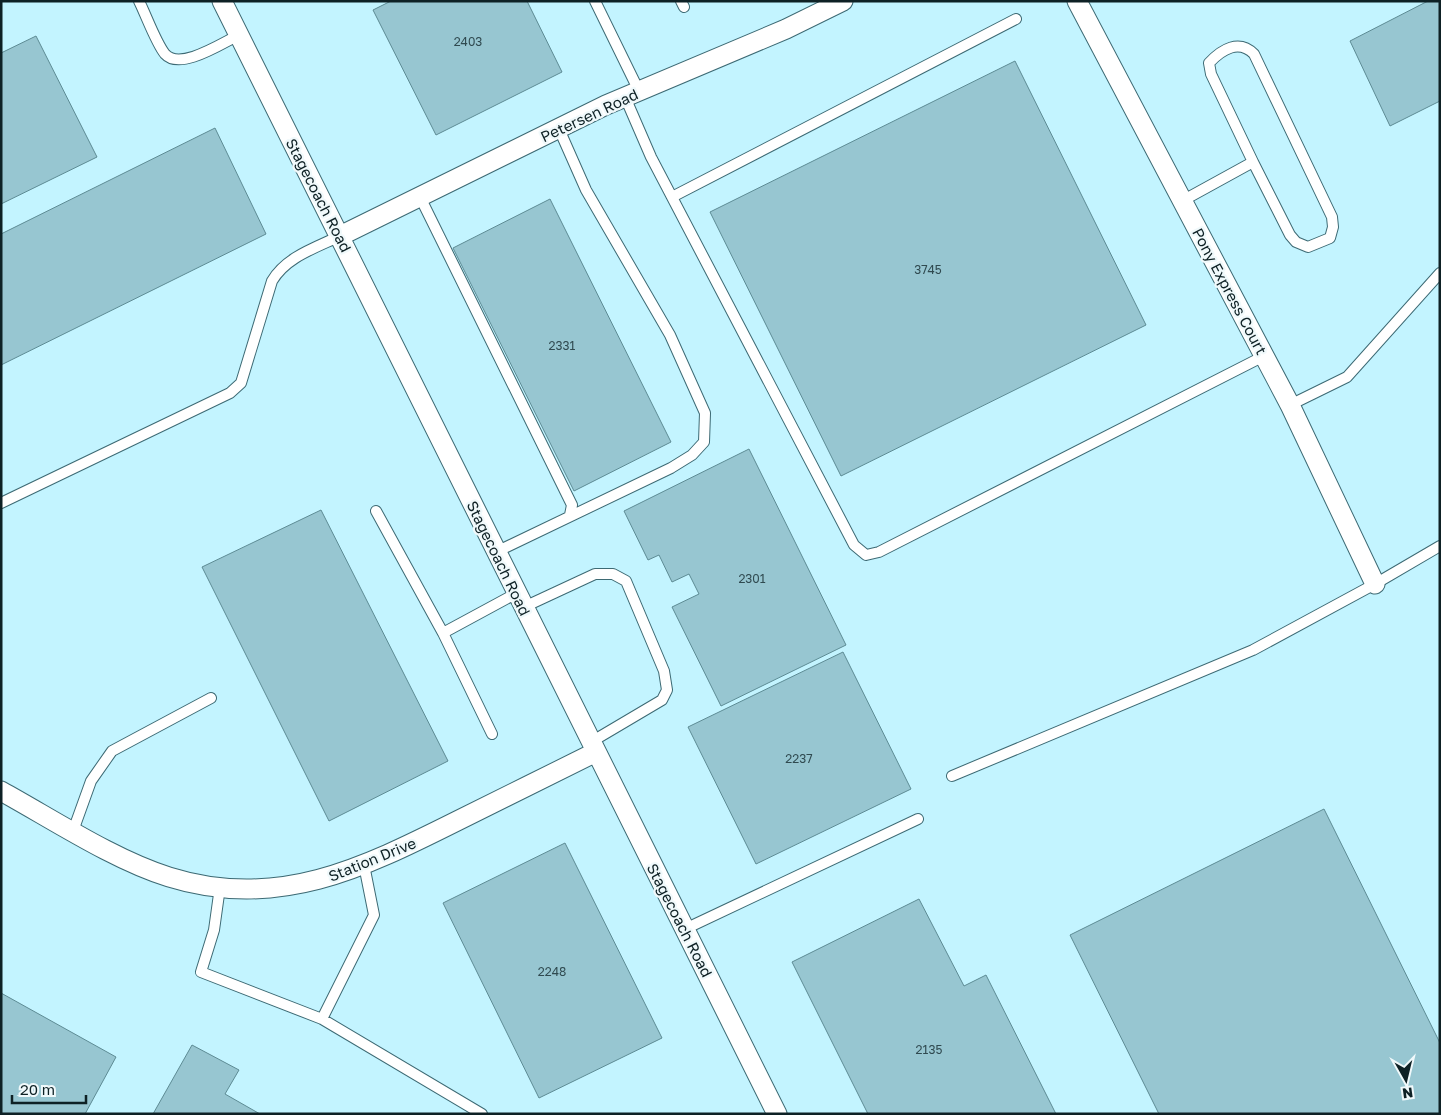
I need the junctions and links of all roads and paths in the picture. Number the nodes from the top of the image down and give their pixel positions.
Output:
1 (139, 1) edge
2 (222, 1) edge
3 (595, 1) edge
4 (843, 1) edge
5 (1077, 1) edge
6 (1016, 19) dead end
7 (239, 35) junction
8 (632, 94) junction
9 (559, 129) junction
10 (1253, 162) junction
11 (420, 197) junction
12 (672, 197) junction
13 (1182, 200) junction
14 (340, 236) junction
15 (1440, 273) edge
16 (1264, 356) junction
17 (1290, 405) junction
18 (1, 503) edge
19 (376, 511) dead end
20 (570, 516) junction
21 (1440, 546) edge
22 (496, 552) junction
23 (1375, 584) junction
24 (520, 600) junction
25 (443, 633) junction
26 (211, 698) dead end
27 (492, 734) dead end
28 (593, 747) junction
29 (952, 776) dead end
30 (1, 791) edge
31 (918, 819) dead end
32 (73, 831) junction
33 (364, 865) junction
34 (220, 887) junction
35 (685, 929) junction
36 (322, 1019) junction
37 (772, 1112) edge
38 (482, 1114) edge

1 - 7 lane
2 - 7 street, Stagecoach Road
3 - 8 lane
4 - 8 street, Petersen Road
5 - 13 street, Pony Express Court
6 - 12 lane
7 - 14 street, Stagecoach Road
8 - 9 street, Petersen Road
8 - 12 lane
9 - 11 street, Petersen Road
9 - 20 lane
10 - 10 lane
10 - 13 lane
11 - 14 street, Petersen Road
11 - 20 lane
12 - 16 lane
13 - 16 street, Pony Express Court
14 - 18 lane
14 - 22 street, Stagecoach Road
15 - 17 lane
16 - 17 street, Pony Express Court
17 - 23 street, Pony Express Court
19 - 25 lane
20 - 22 lane
21 - 23 lane
22 - 24 street, Stagecoach Road
23 - 29 lane
24 - 25 lane
24 - 28 street, Stagecoach Road
24 - 28 lane
25 - 27 lane
26 - 32 lane
28 - 33 street, Station Drive
28 - 35 street, Stagecoach Road
30 - 32 street, Station Drive
31 - 35 lane
32 - 34 street, Station Drive
33 - 34 street, Station Drive
33 - 36 lane
34 - 36 lane
35 - 37 street, Stagecoach Road
36 - 38 lane

